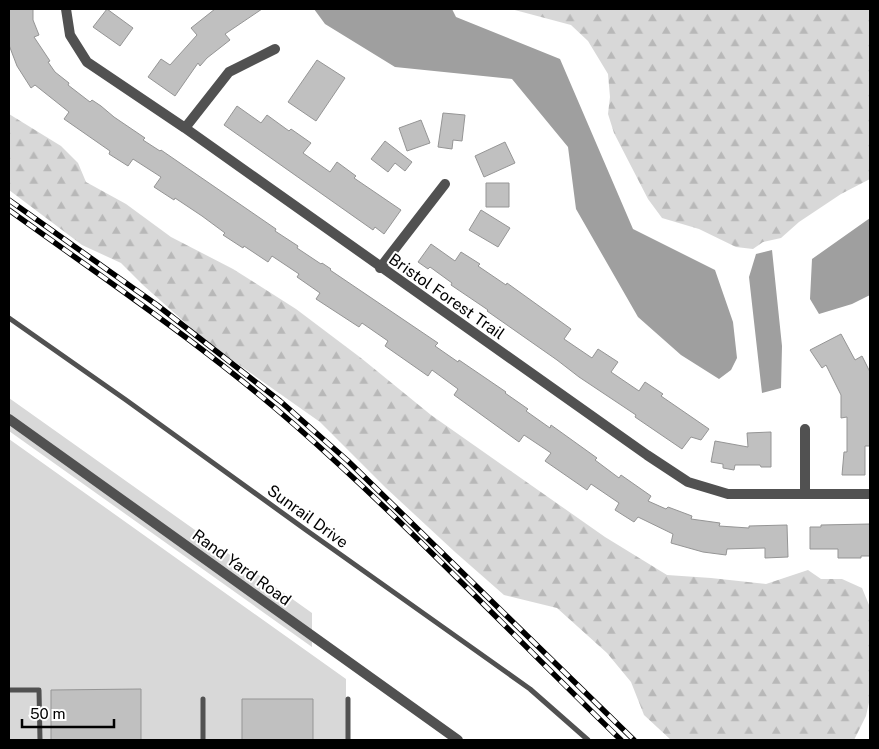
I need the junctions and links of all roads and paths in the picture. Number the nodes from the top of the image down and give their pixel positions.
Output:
1 (66, 9) edge
2 (275, 49) dead end
3 (185, 128) junction
4 (445, 184) dead end
5 (380, 268) junction
6 (9, 318) edge
7 (9, 419) edge
8 (804, 429) dead end
9 (805, 494) junction
10 (870, 494) edge
11 (9, 690) edge
12 (203, 698) dead end
13 (348, 698) dead end
14 (40, 740) edge
15 (204, 740) edge
16 (348, 740) edge
17 (458, 740) edge
18 (588, 740) edge

1 - 3 street, Bristol Forest Trail
2 - 3 street
3 - 5 street, Bristol Forest Trail
4 - 5 street
5 - 9 street, Bristol Forest Trail
6 - 18 lane, Sunrail Drive
7 - 17 street, Rand Yard Road
8 - 9 street
9 - 10 street, Bristol Forest Trail
11 - 14 lane
12 - 15 lane
13 - 16 lane

